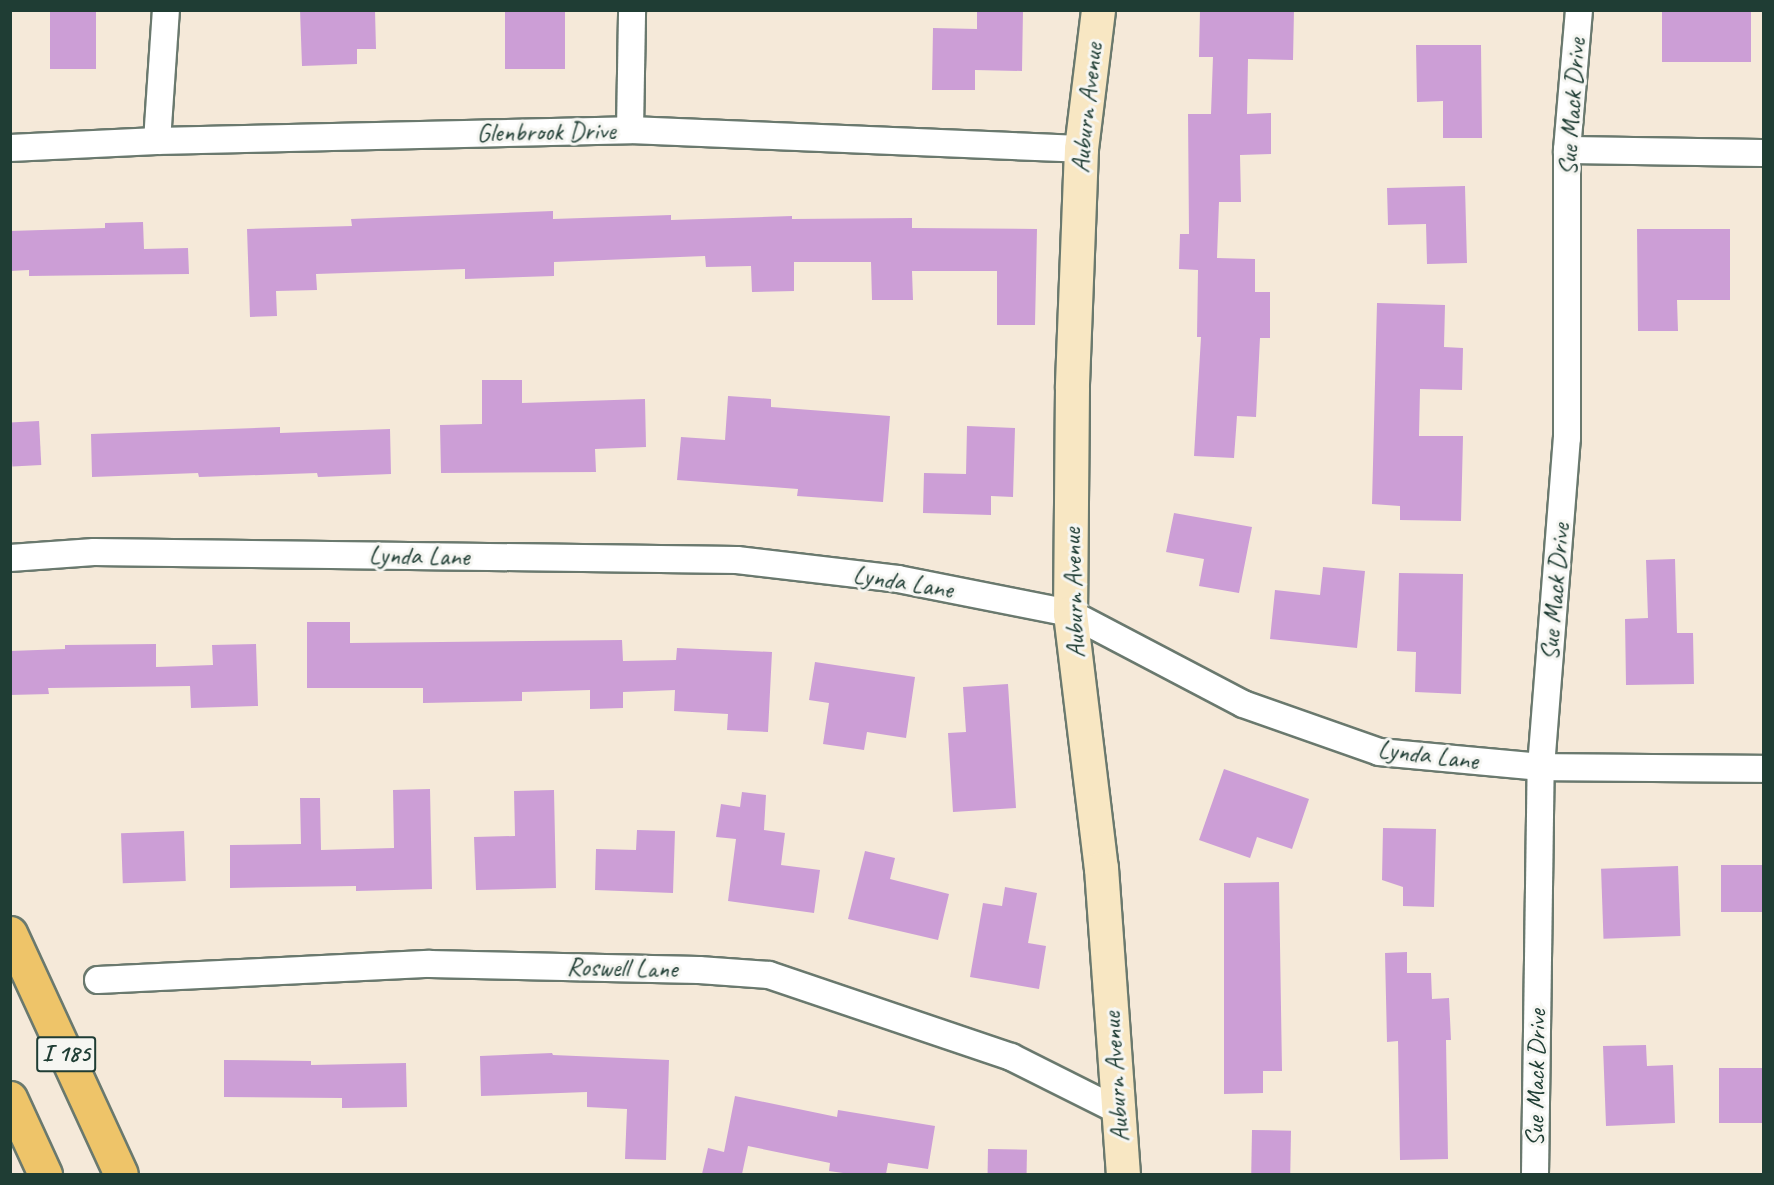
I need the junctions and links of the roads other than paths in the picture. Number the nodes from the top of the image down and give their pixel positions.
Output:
1 (166, 10) edge
2 (632, 10) edge
3 (1098, 10) edge
4 (1579, 10) edge
5 (630, 130) junction
6 (157, 141) junction
7 (10, 148) edge
8 (1081, 149) junction
9 (1567, 150) junction
10 (1764, 153) edge
11 (10, 558) edge
12 (1071, 612) junction
13 (1541, 767) junction
14 (1764, 769) edge
15 (10, 933) edge
16 (98, 980) dead end
17 (10, 1098) edge
18 (1119, 1111) junction
19 (45, 1174) edge
20 (122, 1174) edge
21 (1123, 1174) edge
22 (1535, 1174) edge

1 - 6 street
2 - 5 street
3 - 8 street, Auburn Avenue
4 - 9 street, Sue Mack Drive
5 - 6 street, Glenbrook Drive
5 - 8 street, Glenbrook Drive
6 - 7 street, Glenbrook Drive
8 - 12 street, Auburn Avenue
9 - 10 street
9 - 13 street, Sue Mack Drive
11 - 12 street, Lynda Lane
12 - 13 street, Lynda Lane
12 - 18 street, Auburn Avenue
13 - 14 street, Lynda Lane
13 - 22 street, Sue Mack Drive
15 - 20 highway, I 185
16 - 18 street, Roswell Lane
17 - 19 highway, I 185
18 - 21 street, Auburn Avenue

